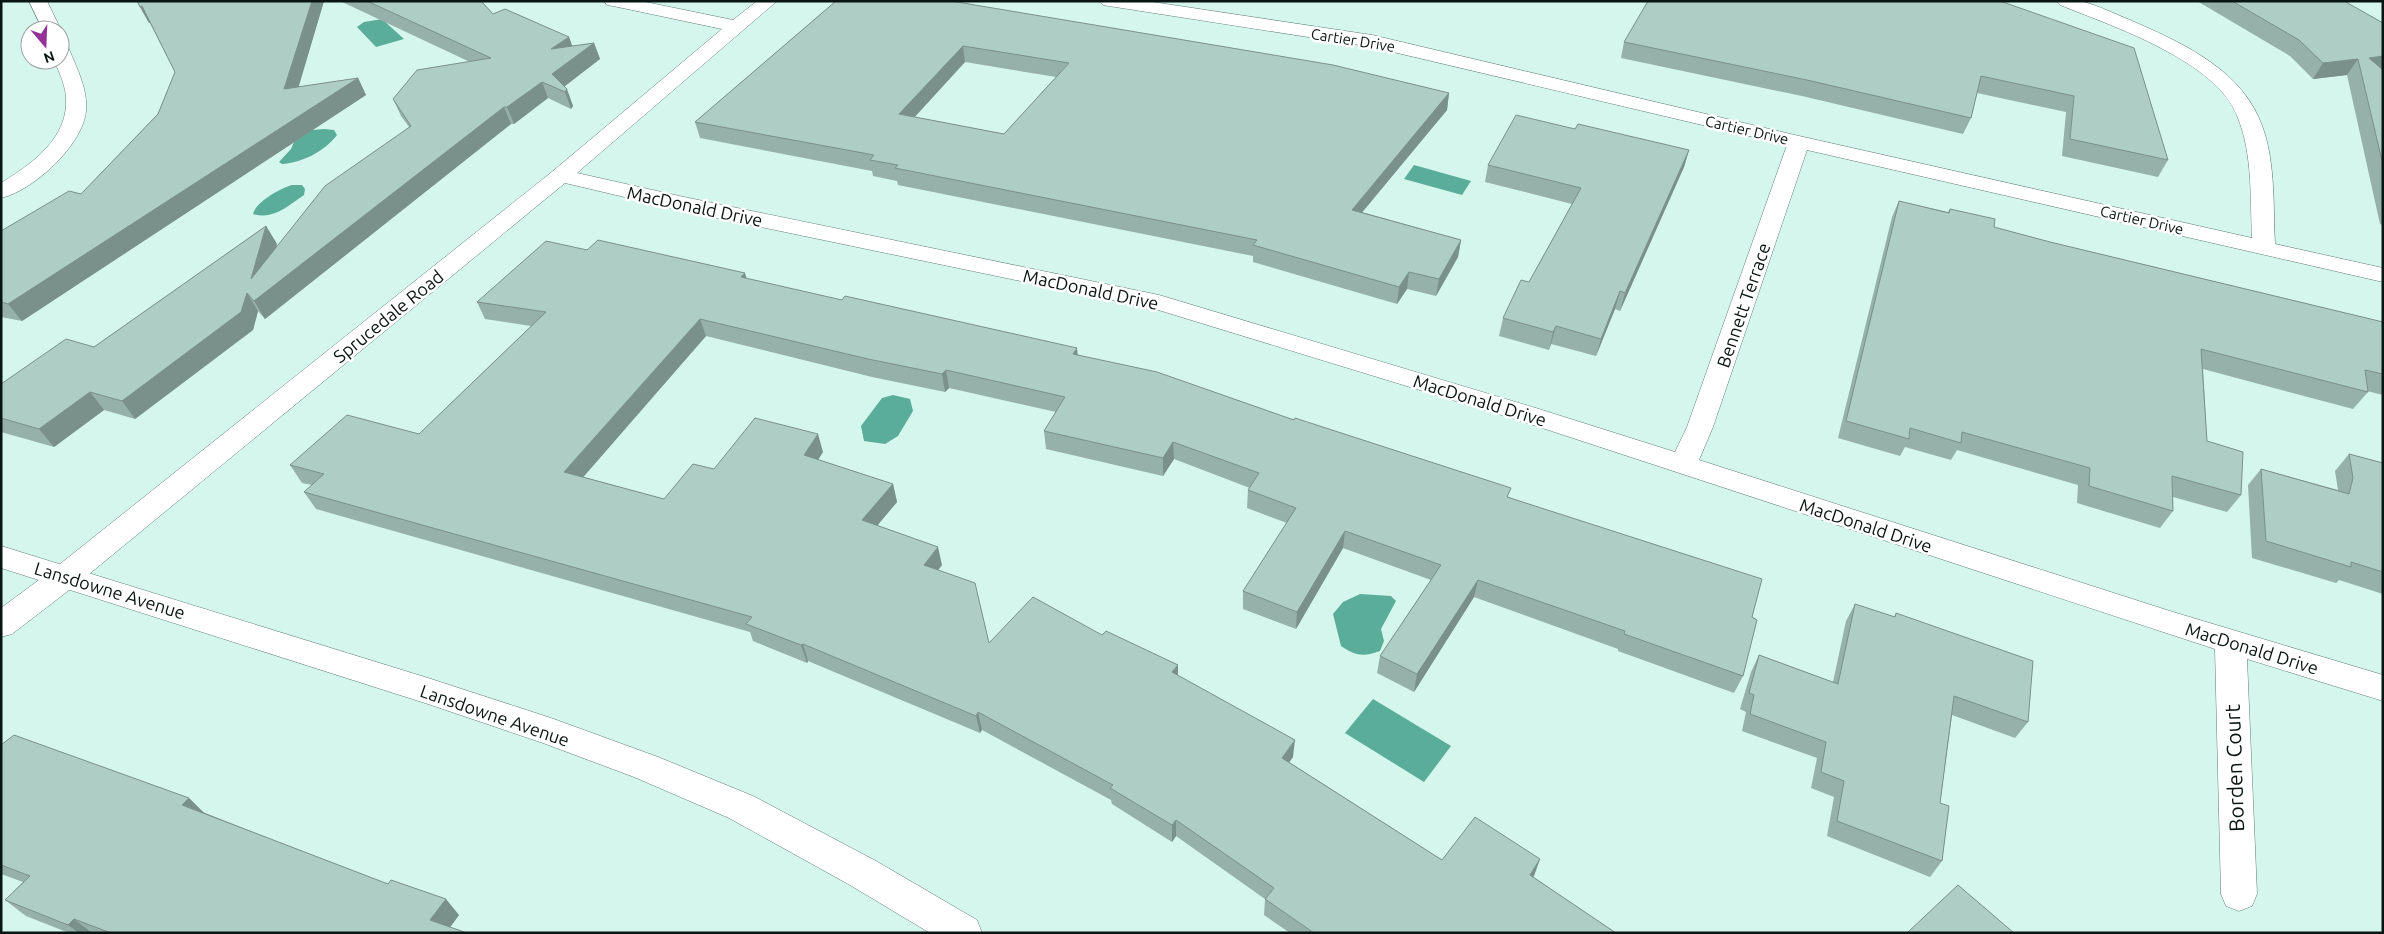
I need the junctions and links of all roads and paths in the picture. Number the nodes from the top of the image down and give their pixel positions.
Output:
1 (38, 1) edge
2 (613, 1) edge
3 (768, 1) edge
4 (1109, 1) edge
5 (2066, 1) edge
6 (47, 20) edge
7 (736, 26) junction
8 (68, 70) edge
9 (1798, 142) junction
10 (561, 176) junction
11 (1, 192) edge
12 (2264, 247) junction
13 (2383, 275) edge
14 (1683, 466) junction
15 (1, 557) edge
16 (66, 576) junction
17 (1, 625) edge
18 (2231, 642) junction
19 (2383, 688) edge
20 (2239, 894) dead end
21 (964, 933) edge

1 - 6 street
2 - 7 street
3 - 7 street, Sprucedale Road
4 - 9 street, Cartier Drive
5 - 12 street
7 - 10 street, Sprucedale Road
8 - 11 street
9 - 12 street, Cartier Drive
9 - 14 street, Bennett Terrace
10 - 14 street, MacDonald Drive
10 - 16 street, Sprucedale Road
12 - 13 street, Cartier Drive
14 - 18 street, MacDonald Drive
15 - 16 street, Lansdowne Avenue
16 - 17 street, Sprucedale Road
16 - 21 street, Lansdowne Avenue
18 - 19 street, MacDonald Drive
18 - 20 street, Borden Court

